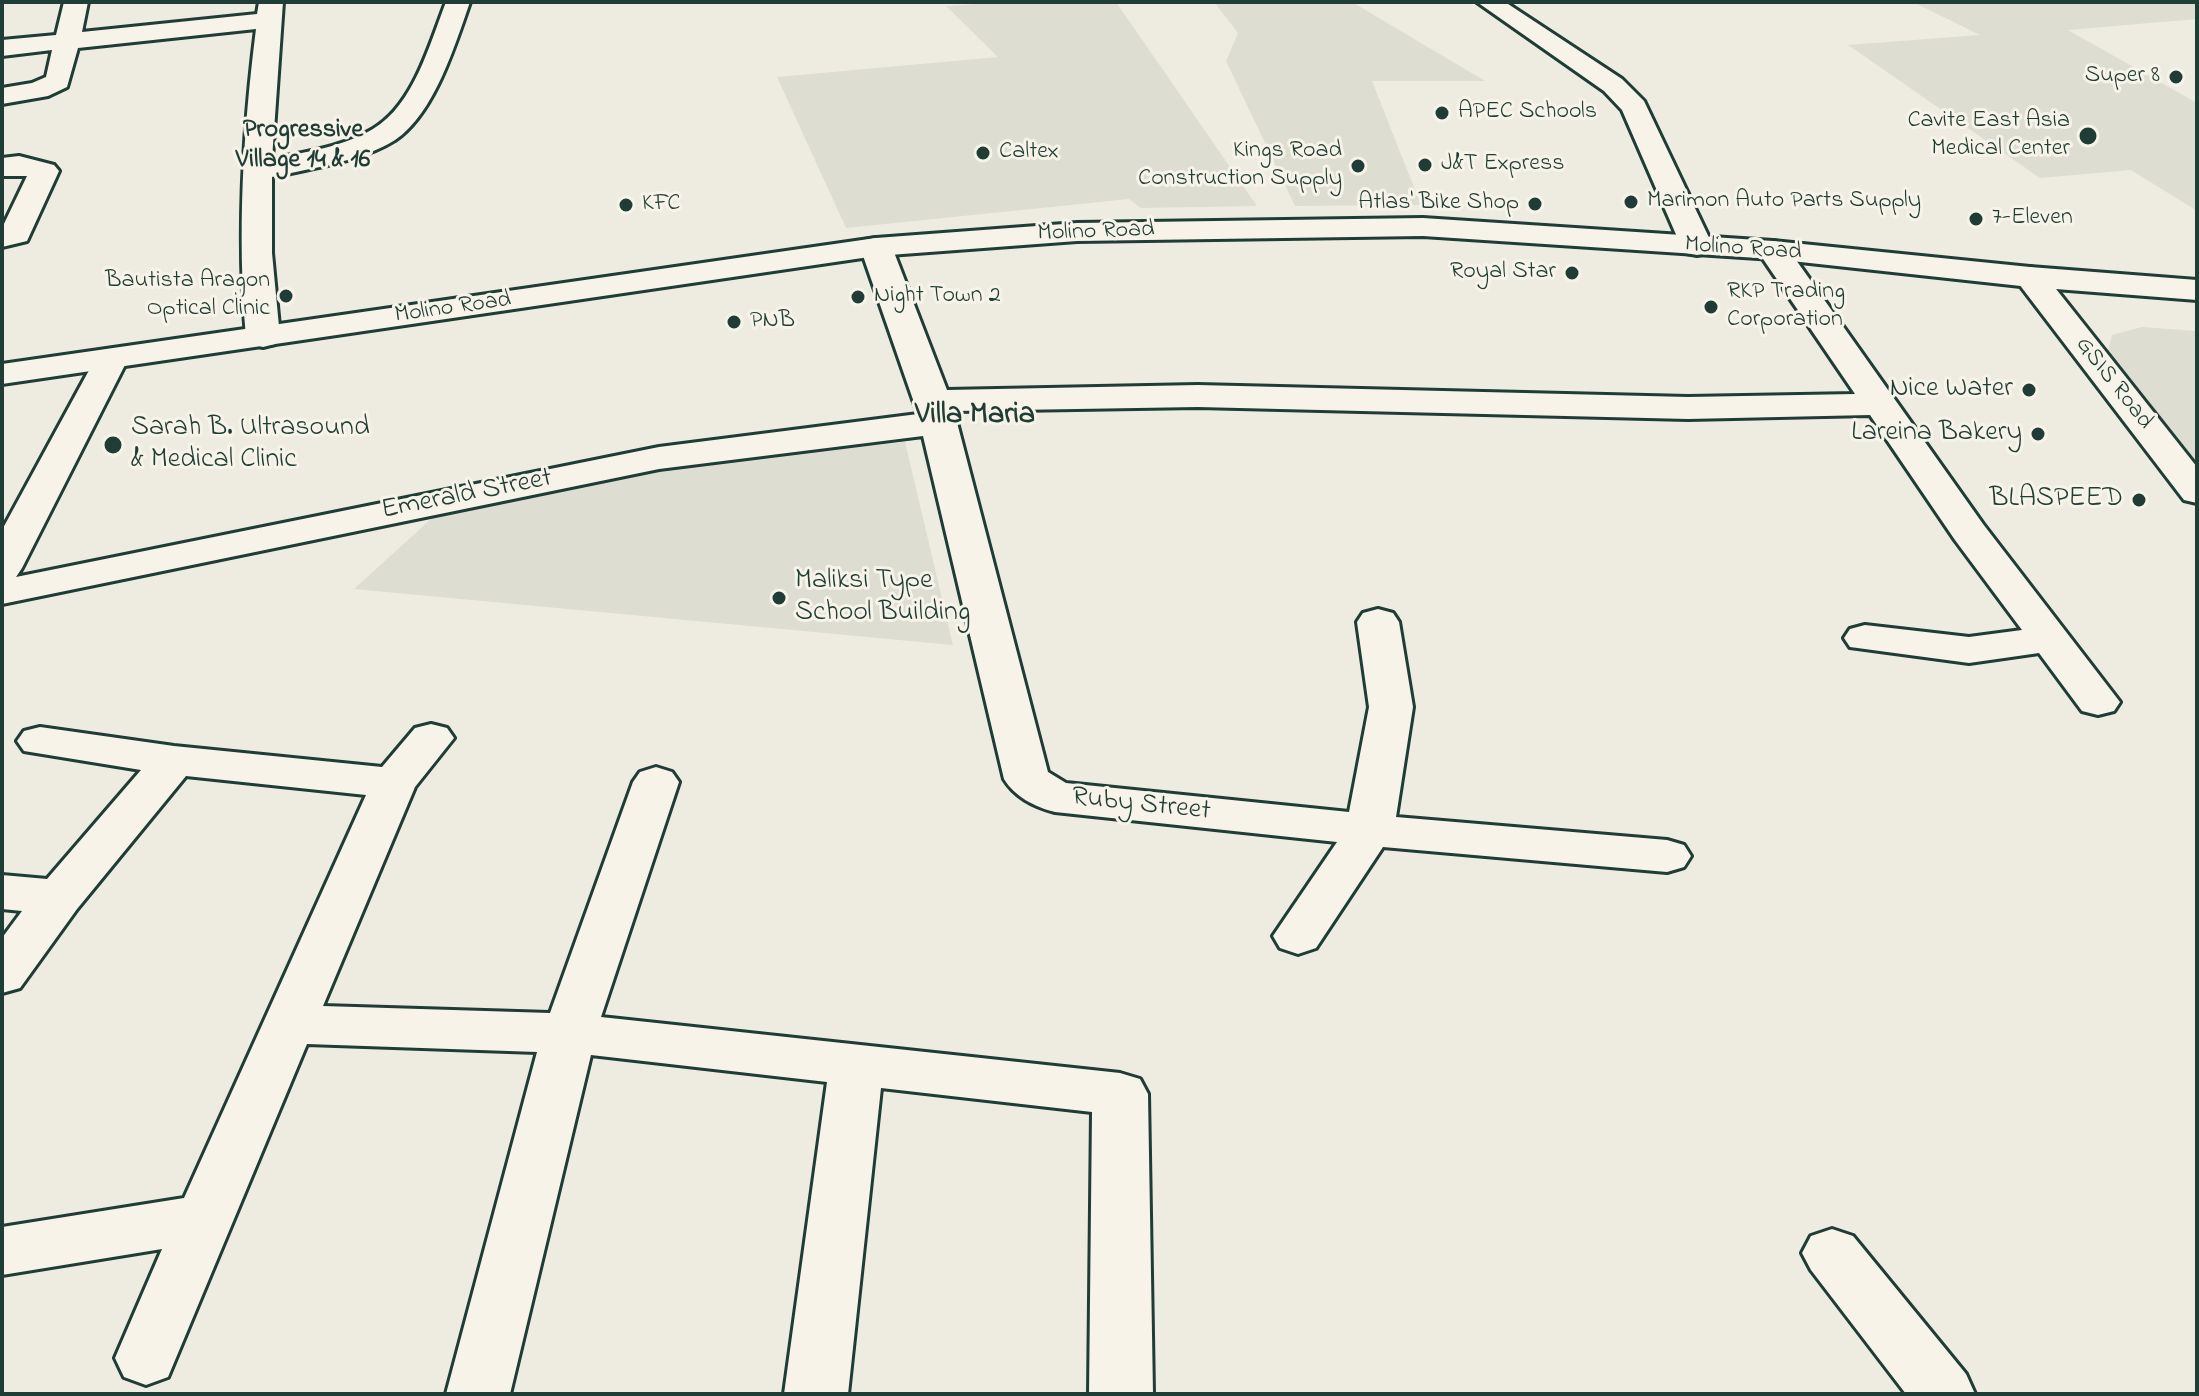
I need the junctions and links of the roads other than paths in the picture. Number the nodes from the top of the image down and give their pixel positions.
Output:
1 (76, 2) edge
2 (458, 2) edge
3 (1489, 2) edge
4 (270, 11) edge
5 (67, 41) junction
6 (2, 48) edge
7 (2, 96) edge
8 (2, 167) edge
9 (257, 171) junction
10 (2, 238) edge
11 (1697, 246) junction
12 (876, 247) junction
13 (1773, 250) junction
14 (2030, 277) junction
15 (2197, 290) edge
16 (263, 337) junction
17 (111, 359) junction
18 (2, 374) edge
19 (1878, 404) junction
20 (935, 412) junction
21 (2197, 492) edge
22 (2, 568) edge
23 (2, 592) edge
24 (1378, 622) dead end
25 (1865, 638) dead end
26 (2048, 639) junction
27 (2098, 702) dead end
28 (431, 738) dead end
29 (40, 741) dead end
30 (174, 760) junction
31 (656, 782) dead end
32 (394, 783) junction
33 (1370, 830) junction
34 (1667, 856) dead end
35 (2, 892) edge
36 (59, 897) junction
37 (1298, 936) dead end
38 (2, 975) edge
39 (288, 1024) junction
40 (569, 1033) junction
41 (856, 1065) junction
42 (204, 1218) junction
43 (2, 1251) edge
44 (1832, 1253) dead end
45 (146, 1358) dead end
46 (478, 1394) edge
47 (816, 1394) edge
48 (1121, 1394) edge
49 (1943, 1394) edge

1 - 5 street
2 - 9 street
3 - 11 street
4 - 5 street
4 - 9 street
5 - 6 street
5 - 7 street
8 - 10 street
9 - 16 street
11 - 12 street, Molino Road
11 - 13 street, Molino Road
12 - 16 street, Molino Road
12 - 20 street, Ruby Street
13 - 14 street, Molino Road
13 - 19 street
14 - 15 street, Molino Road
14 - 21 street, GSIS Road
16 - 17 street, Molino Road
17 - 18 street, Molino Road
17 - 22 street
19 - 20 street, Emerald Street
19 - 26 street
20 - 23 street, Emerald Street
20 - 33 street, Ruby Street
24 - 33 street
25 - 26 street
26 - 27 street
28 - 32 street
29 - 30 street
30 - 32 street
30 - 36 street
31 - 40 street
32 - 39 street
33 - 34 street, Ruby Street
33 - 37 street
35 - 36 street
36 - 38 street
39 - 40 street
39 - 42 street
40 - 41 street
40 - 46 street
41 - 47 street
41 - 48 street
42 - 43 street
42 - 45 street
44 - 49 street

